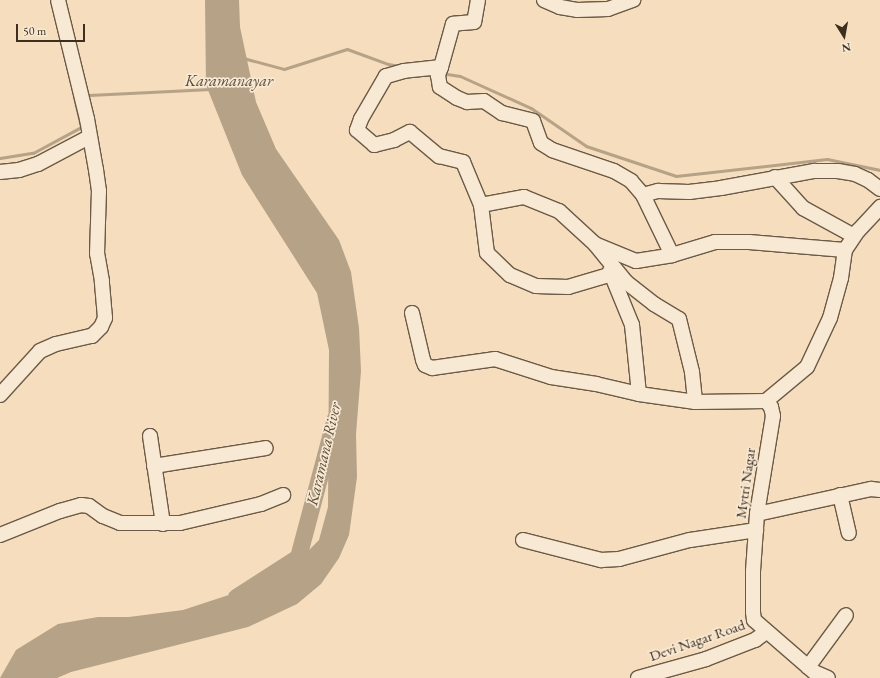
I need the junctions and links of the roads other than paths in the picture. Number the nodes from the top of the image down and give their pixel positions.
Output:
1 (58, 0) edge
2 (478, 0) edge
3 (633, 0) edge
4 (549, 1) edge
5 (441, 67) junction
6 (89, 136) junction
7 (0, 172) edge
8 (775, 178) junction
9 (880, 189) edge
10 (643, 195) junction
11 (481, 205) junction
12 (880, 207) edge
13 (854, 236) junction
14 (595, 244) junction
15 (845, 250) junction
16 (672, 255) junction
17 (612, 274) junction
18 (412, 313) dead end
19 (639, 394) junction
20 (0, 395) edge
21 (766, 401) junction
22 (695, 402) junction
23 (150, 436) dead end
24 (266, 448) dead end
25 (154, 466) junction
26 (880, 490) edge
27 (283, 495) dead end
28 (840, 495) junction
29 (757, 514) junction
30 (163, 524) junction
31 (756, 530) junction
32 (849, 533) dead end
33 (0, 534) edge
34 (523, 540) dead end
35 (846, 615) dead end
36 (766, 632) junction
37 (808, 667) junction
38 (638, 678) edge
39 (828, 678) edge

1 - 6 street
2 - 5 street
3 - 4 street
5 - 10 street
5 - 11 street
6 - 7 street
6 - 20 street
8 - 9 street
8 - 10 street
8 - 13 street
10 - 16 street
11 - 14 street
11 - 17 street
12 - 13 street
13 - 15 street
14 - 16 street
14 - 17 street
14 - 22 street
15 - 16 street
15 - 21 street
17 - 19 street
18 - 19 street
19 - 22 street
21 - 22 street
21 - 29 street, Mytri Nagar
23 - 25 street
24 - 25 street
25 - 30 street
26 - 28 street
27 - 30 street
28 - 29 street
28 - 32 street
29 - 31 street, Mytri Nagar
30 - 33 street
31 - 34 street
31 - 36 street, Mytri Nagar
35 - 37 street
36 - 37 street, Mytri Nagar
36 - 38 street, Devi Nagar Road
37 - 39 street, Mytri Nagar

